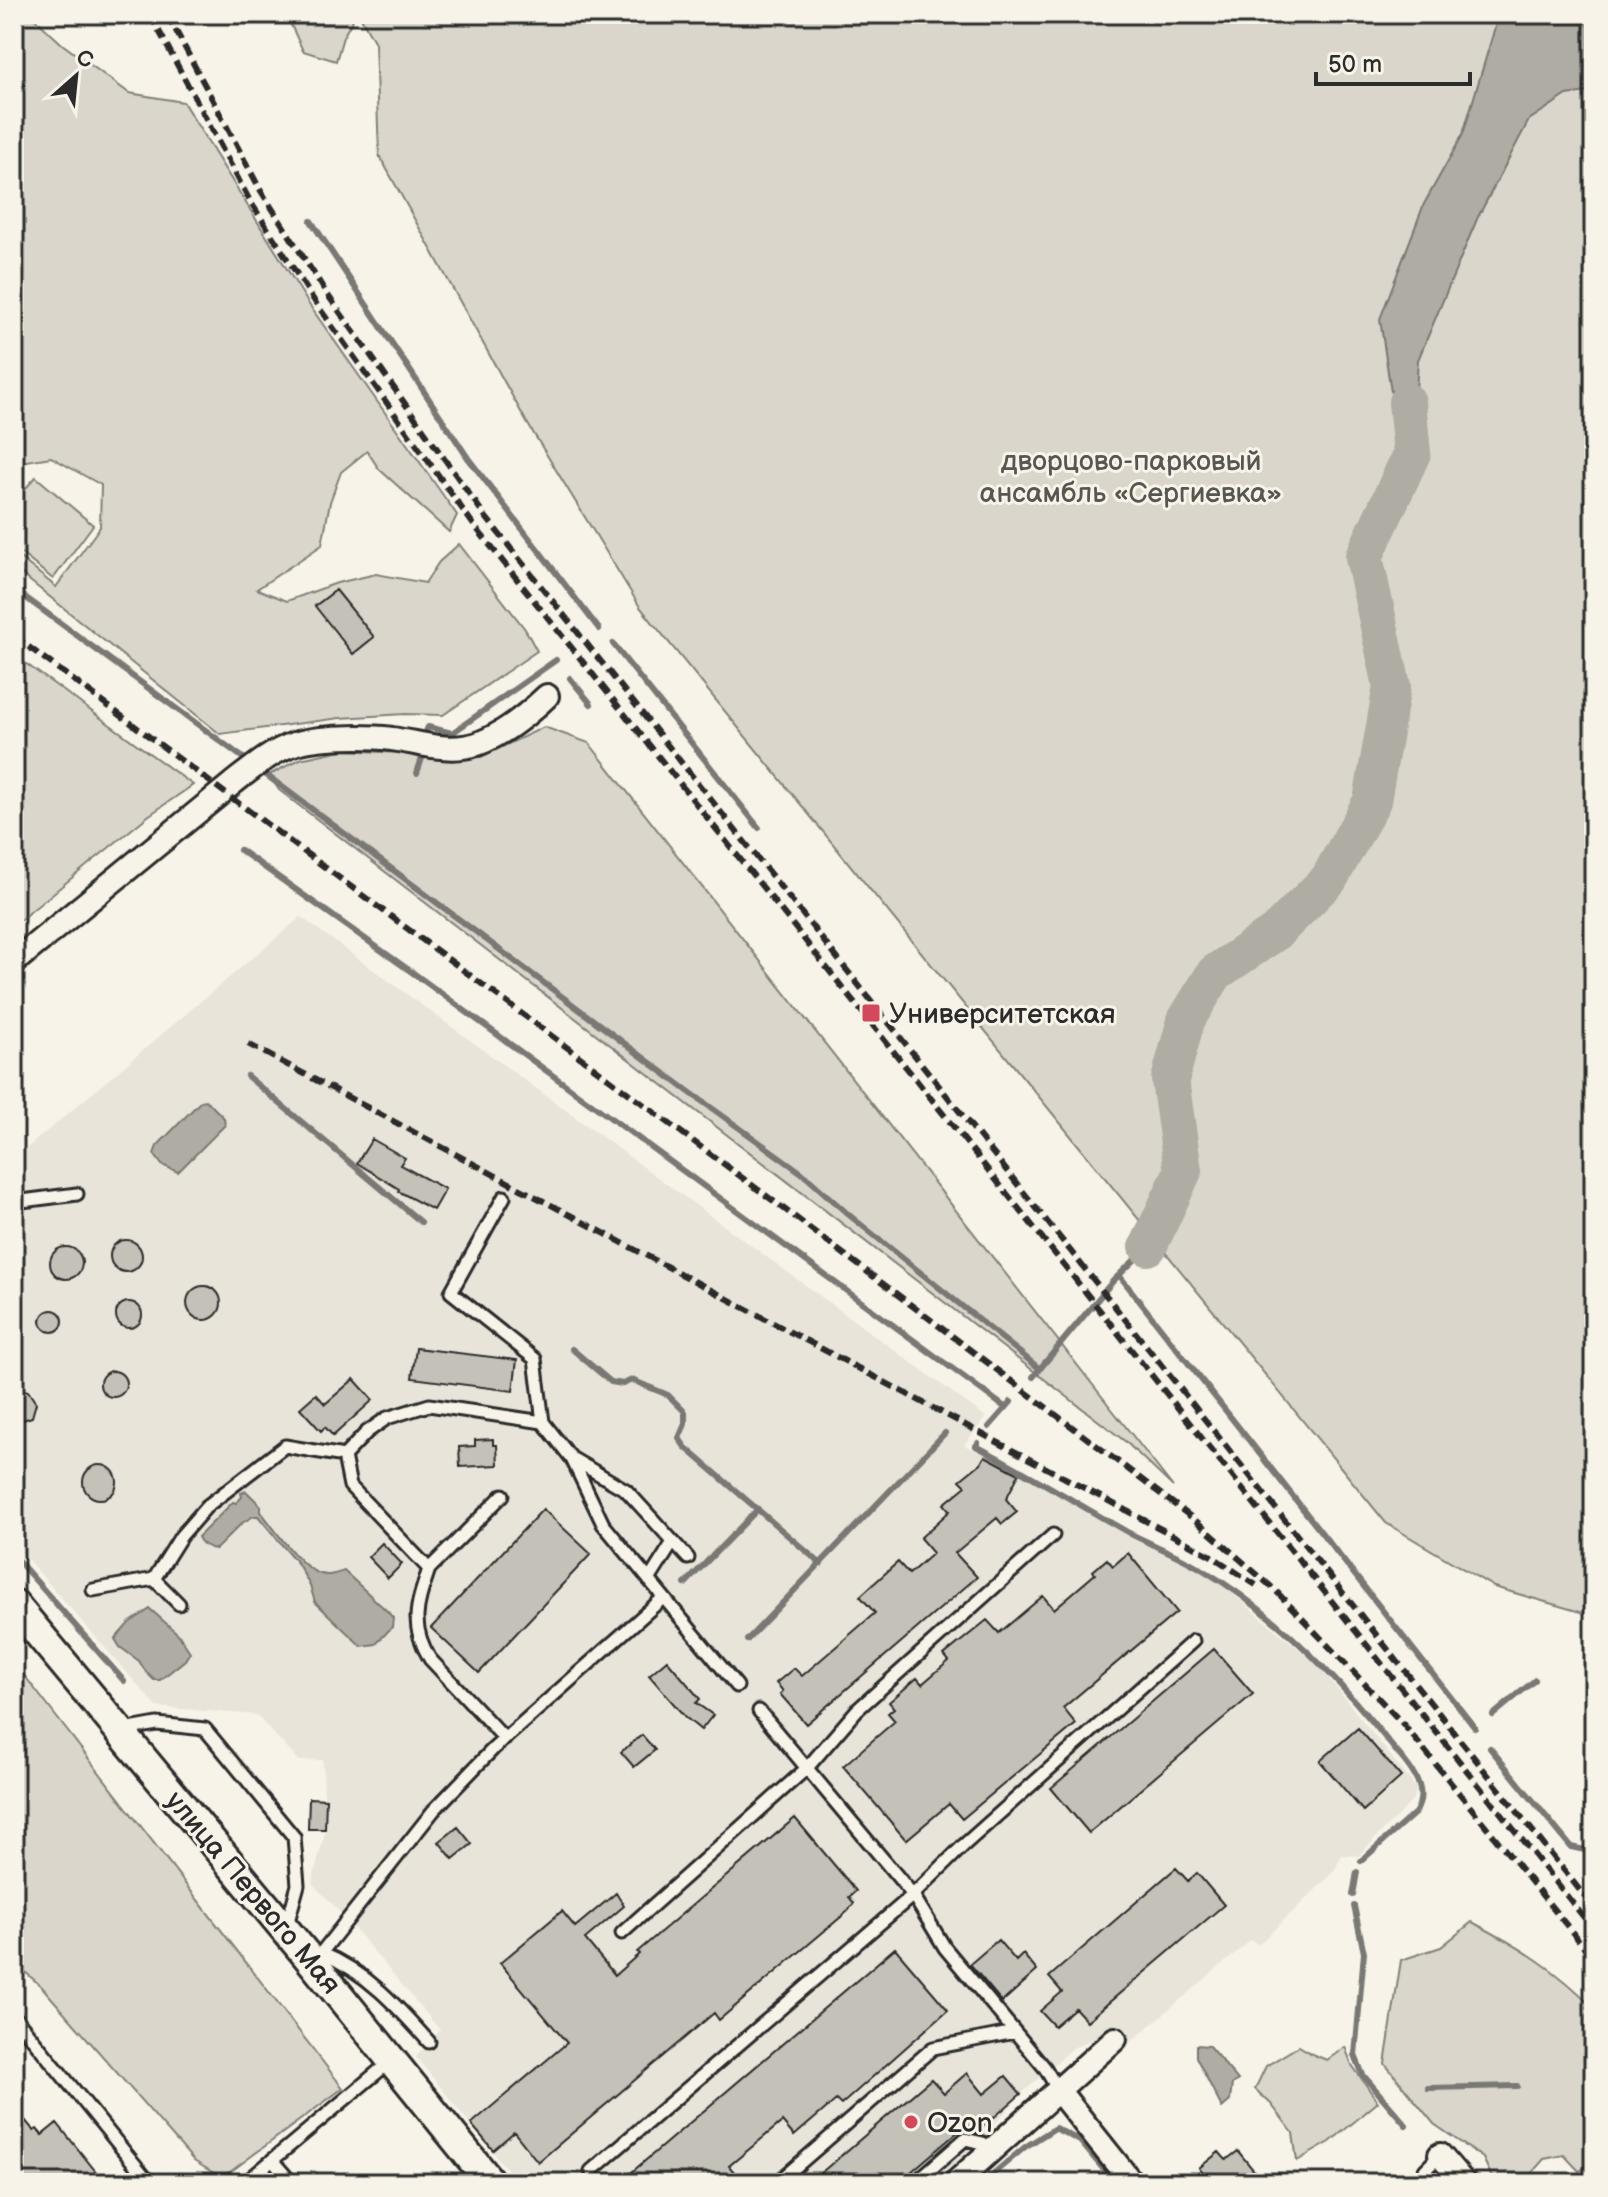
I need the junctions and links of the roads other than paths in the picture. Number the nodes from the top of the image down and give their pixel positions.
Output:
1 (547, 696) dead end
2 (14, 962) edge
3 (77, 1194) dead end
4 (504, 1197) dead end
5 (14, 1202) edge
6 (543, 1422) junction
7 (344, 1456) junction
8 (572, 1459) junction
9 (503, 1495) dead end
10 (1053, 1535) dead end
11 (673, 1542) junction
12 (688, 1558) dead end
13 (429, 1569) junction
14 (154, 1579) junction
15 (649, 1580) junction
16 (93, 1590) dead end
17 (663, 1598) junction
18 (14, 1604) edge
19 (179, 1604) dead end
20 (1193, 1641) dead end
21 (737, 1686) dead end
22 (759, 1711) dead end
23 (119, 1731) junction
24 (505, 1739) junction
25 (807, 1768) junction
26 (913, 1895) junction
27 (286, 1930) junction
28 (622, 1933) dead end
29 (317, 1958) junction
30 (14, 2016) edge
31 (1015, 2032) junction
32 (1115, 2039) dead end
33 (429, 2042) dead end
34 (393, 2060) junction
35 (1058, 2090) junction
36 (992, 2151) junction
37 (1440, 2155) joint
38 (272, 2160) junction
39 (591, 2171) dead end
40 (917, 2181) dead end
41 (1424, 2181) edge
42 (150, 2183) edge
43 (245, 2183) edge
44 (292, 2183) edge
45 (491, 2183) edge
46 (777, 2183) edge
47 (955, 2183) edge
48 (1132, 2183) edge
49 (1401, 2183) edge
50 (1464, 2183) edge

1 - 2 street
3 - 5 lane
4 - 6 lane
6 - 7 lane
6 - 8 lane
7 - 13 lane
7 - 14 lane
8 - 11 lane
8 - 15 lane
9 - 13 lane
10 - 25 lane
11 - 12 lane
11 - 15 lane
13 - 24 lane
14 - 16 lane
14 - 19 lane
15 - 17 lane
17 - 21 lane
17 - 24 lane
18 - 23 street, улица Первого Мая
20 - 26 lane
22 - 25 lane
23 - 27 street, улица Первого Мая
23 - 27 lane
24 - 29 lane
25 - 26 lane
25 - 28 lane
26 - 31 lane
26 - 39 lane
27 - 29 street, улица Первого Мая
29 - 33 lane
29 - 34 street, улица Первого Мая
30 - 42 lane
31 - 35 lane
31 - 46 lane
32 - 35 street
34 - 38 lane
34 - 45 street, улица Первого Мая
35 - 36 street
35 - 48 street
36 - 40 lane
36 - 47 street
37 - 41 lane
37 - 50 street
38 - 43 lane
38 - 44 lane
41 - 49 lane

